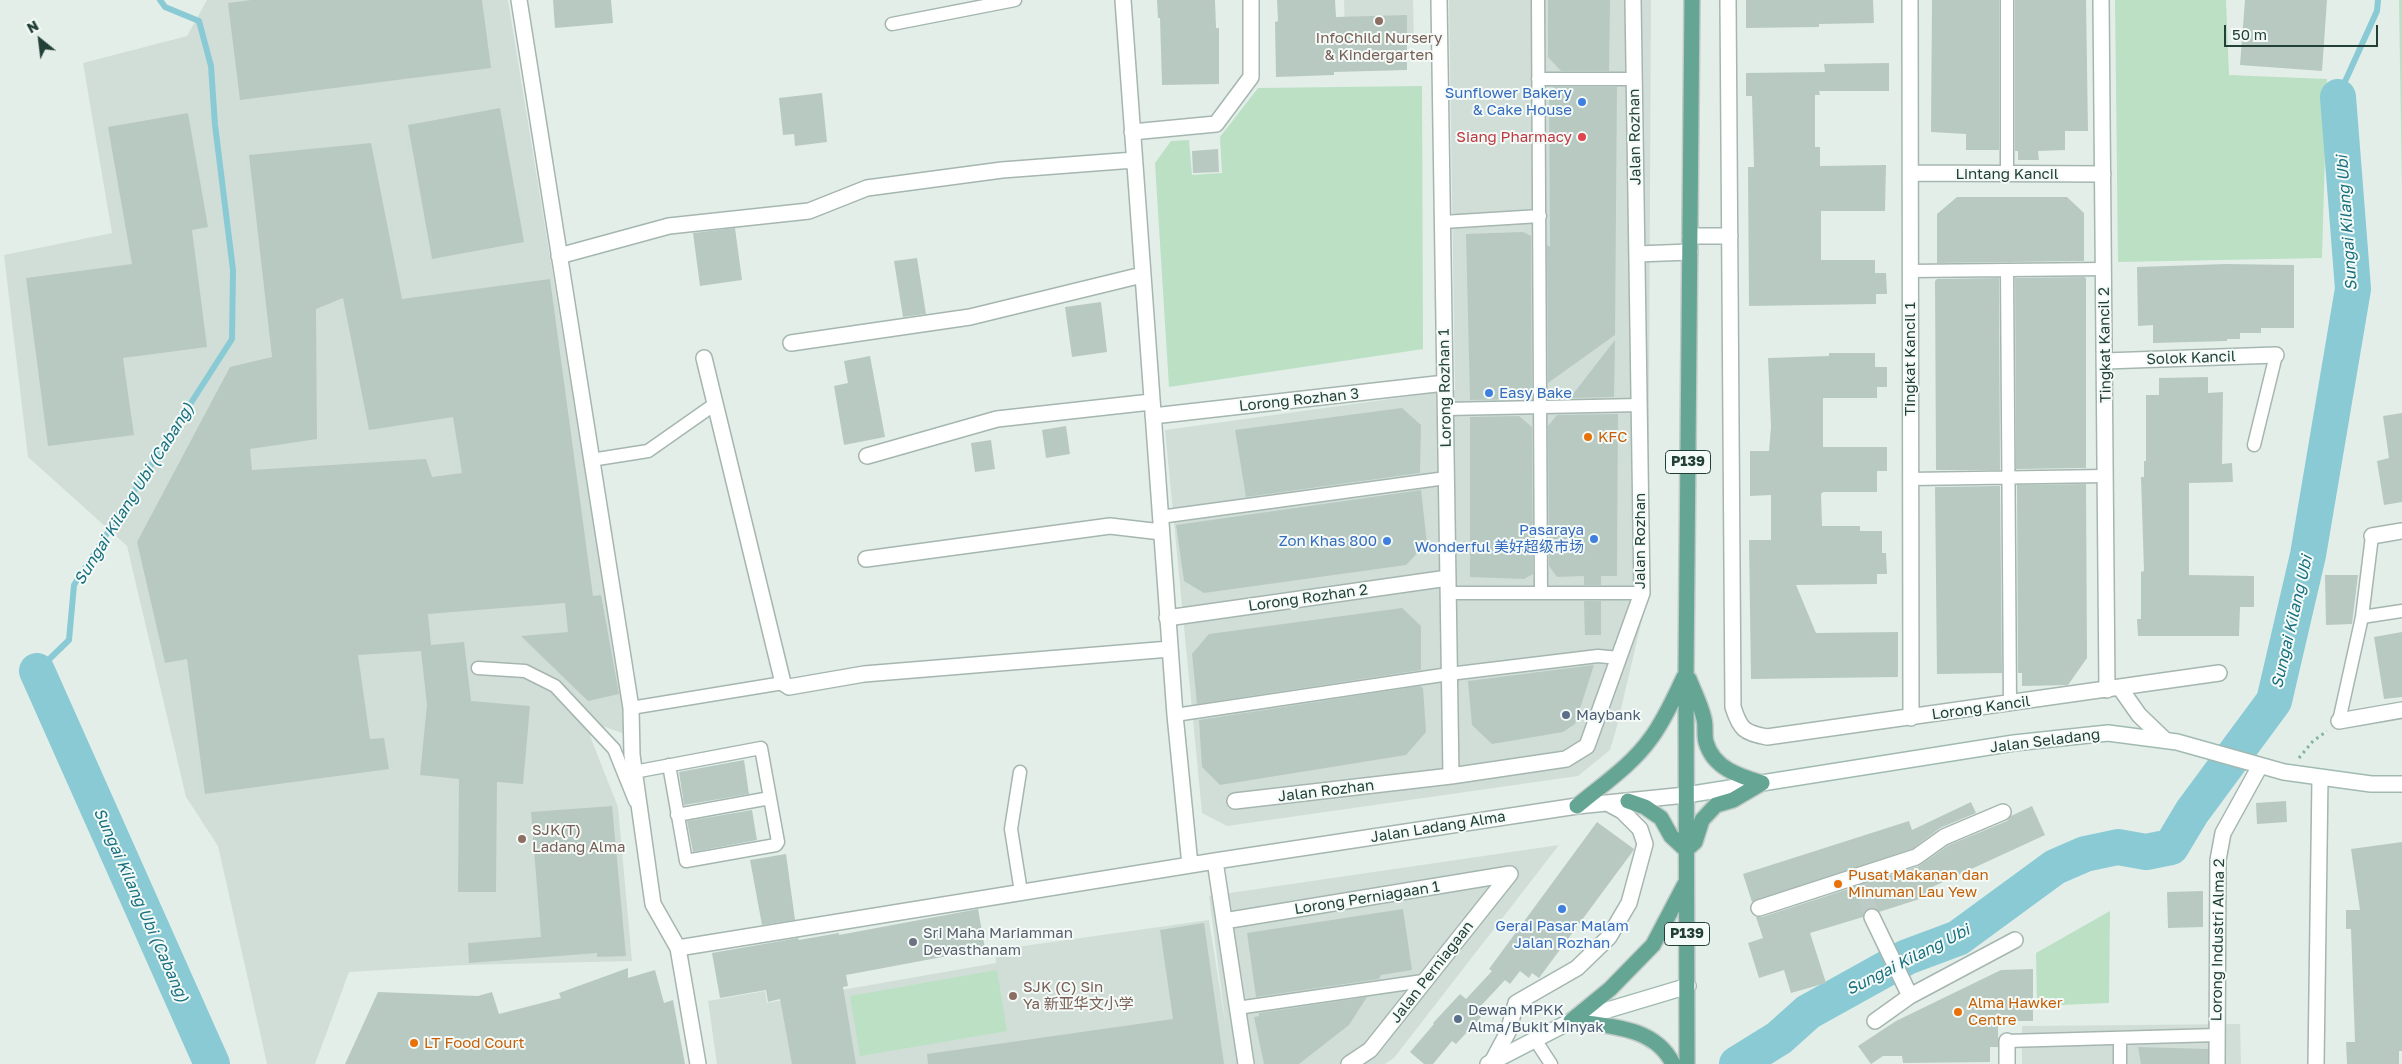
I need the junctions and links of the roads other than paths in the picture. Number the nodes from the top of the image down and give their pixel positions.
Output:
1 (519, 0) edge
2 (1015, 0) edge
3 (1123, 0) edge
4 (1251, 0) edge
5 (1439, 0) edge
6 (1538, 0) edge
7 (1633, 0) edge
8 (1692, 0) edge
9 (1728, 0) edge
10 (1910, 0) edge
11 (2007, 0) edge
12 (2101, 0) edge
13 (892, 24) dead end
14 (1538, 78) junction
15 (1634, 79) junction
16 (1132, 132) junction
17 (1134, 160) junction
18 (1911, 173) junction
19 (2007, 174) junction
20 (2103, 174) junction
21 (1540, 216) junction
22 (1443, 222) junction
23 (1730, 236) junction
24 (1690, 244) junction
25 (1637, 254) junction
26 (559, 256) junction
27 (2104, 269) junction
28 (1910, 270) junction
29 (2007, 270) junction
30 (1142, 275) junction
31 (791, 343) dead end
32 (2276, 355) joint
33 (704, 358) dead end
34 (2105, 361) junction
35 (1444, 383) junction
36 (715, 404) junction
37 (1640, 405) junction
38 (1541, 408) junction
39 (1152, 409) junction
40 (1446, 409) junction
41 (2254, 445) dead end
42 (866, 456) dead end
43 (591, 460) junction
44 (2105, 476) junction
45 (2009, 477) junction
46 (1446, 478) junction
47 (1911, 479) junction
48 (1160, 516) junction
49 (2402, 531) edge
50 (1161, 532) junction
51 (2372, 536) joint
52 (866, 559) dead end
53 (1448, 585) junction
54 (1541, 593) junction
55 (1642, 593) junction
56 (2402, 612) edge
57 (1167, 618) junction
58 (2362, 618) junction
59 (1170, 649) junction
60 (1619, 658) junction
61 (478, 668) dead end
62 (1686, 673) junction
63 (1449, 674) junction
64 (2219, 674) dead end
65 (783, 683) junction
66 (2114, 689) junction
67 (2010, 704) junction
68 (631, 708) junction
69 (2402, 710) edge
70 (1174, 715) junction
71 (1911, 718) junction
72 (2336, 724) joint
73 (2171, 740) junction
74 (669, 765) junction
75 (2260, 766) junction
76 (634, 772) junction
77 (1020, 772) dead end
78 (1451, 776) junction
79 (2320, 778) junction
80 (1762, 783) junction
81 (2402, 784) edge
82 (1686, 795) junction
83 (770, 798) junction
84 (1235, 801) dead end
85 (1628, 801) junction
86 (1606, 803) junction
87 (1576, 806) junction
88 (2003, 812) dead end
89 (640, 813) junction
90 (678, 815) junction
91 (1686, 850) junction
92 (1215, 861) junction
93 (1190, 866) junction
94 (1510, 874) joint
95 (1686, 882) junction
96 (1021, 892) junction
97 (1759, 908) dead end
98 (1872, 917) tunnel mouth
99 (1224, 921) junction
100 (2015, 940) dead end
101 (678, 948) junction
102 (1423, 981) junction
103 (1688, 986) junction
104 (1906, 989) junction
105 (1238, 1008) junction
106 (1571, 1021) junction
107 (1875, 1021) dead end
108 (2217, 1035) junction
109 (1534, 1038) junction
110 (2120, 1038) junction
111 (2007, 1041) joint
112 (1490, 1063) edge
113 (698, 1064) edge
114 (1246, 1064) edge
115 (1349, 1064) edge
116 (1550, 1064) edge
117 (1673, 1064) edge
118 (1687, 1064) edge
119 (2007, 1064) edge
120 (2120, 1064) edge
121 (2217, 1064) edge
122 (2316, 1064) edge

1 - 26 street
2 - 13 lane
3 - 16 street
4 - 16 street
5 - 22 street, Lorong Rozhan 1
6 - 14 lane
7 - 15 street, Jalan Rozhan
8 - 24 main road, P139
9 - 23 street
10 - 18 street, Tingkat Kancil 1
11 - 19 lane
12 - 20 street, Tingkat Kancil 2
14 - 15 lane
14 - 21 lane
15 - 25 street, Jalan Rozhan
16 - 17 street
17 - 26 street
17 - 30 street
18 - 19 street, Lintang Kancil
18 - 28 street, Tingkat Kancil 1
19 - 20 street, Lintang Kancil
20 - 27 street, Tingkat Kancil 2
21 - 22 lane
21 - 38 lane
22 - 35 street, Lorong Rozhan 1
23 - 24 street
23 - 71 street, Lorong Kancil
24 - 25 street
24 - 62 main road, P139
25 - 37 street, Jalan Rozhan
26 - 43 street
27 - 29 lane
27 - 34 street, Tingkat Kancil 2
28 - 29 lane
28 - 47 street, Tingkat Kancil 1
29 - 45 lane
30 - 31 street
30 - 39 street
32 - 34 street, Solok Kancil
32 - 41 lane
33 - 36 street
34 - 44 street, Tingkat Kancil 2
35 - 39 street, Lorong Rozhan 3
35 - 40 street, Lorong Rozhan 1
36 - 43 lane
36 - 65 street
37 - 38 lane
37 - 55 street, Jalan Rozhan
38 - 40 lane
38 - 54 lane
39 - 42 street, Lorong Rozhan 3
39 - 48 street
40 - 46 street, Lorong Rozhan 1
43 - 68 street
44 - 45 lane
44 - 66 street, Tingkat Kancil 2
45 - 47 lane
45 - 67 lane
46 - 48 lane
46 - 53 street, Lorong Rozhan 1
47 - 71 street, Tingkat Kancil 1
48 - 50 street
49 - 51 street
50 - 52 street
50 - 57 street
51 - 58 lane
53 - 54 lane
53 - 57 street, Lorong Rozhan 2
53 - 63 street, Lorong Rozhan 1
54 - 55 lane
55 - 60 street, Jalan Rozhan
56 - 58 lane
57 - 59 street
58 - 72 lane
59 - 65 street
59 - 70 street
60 - 63 lane
60 - 78 street, Jalan Rozhan
61 - 89 lane
62 - 80 main road
62 - 82 main road, P139
62 - 87 main road
63 - 70 lane
63 - 78 street, Lorong Rozhan 1
64 - 66 street, Lorong Kancil
65 - 68 lane
66 - 67 street, Lorong Kancil
66 - 73 street
67 - 71 street, Lorong Kancil
68 - 76 street
69 - 72 street
70 - 93 street
73 - 75 street, Jalan Seladang
73 - 80 street, Jalan Seladang
74 - 76 lane
74 - 83 lane
74 - 90 lane
75 - 79 street, Jalan Seladang
75 - 108 street, Lorong Industri Alma 2
76 - 89 street
77 - 96 lane
78 - 84 street, Jalan Rozhan
79 - 81 street, Jalan Seladang
79 - 122 street
80 - 82 street, Jalan Seladang
80 - 91 main road
82 - 85 street, Jalan Ladang Alma
82 - 91 main road, P139
83 - 90 lane
83 - 90 lane
85 - 86 street, Jalan Ladang Alma
85 - 91 main road
86 - 87 street, Jalan Ladang Alma
86 - 112 street
87 - 92 street, Jalan Ladang Alma
88 - 97 street
89 - 101 street
91 - 95 main road, P139
92 - 93 street, Jalan Ladang Alma
92 - 99 street
93 - 96 street, Jalan Ladang Alma
94 - 99 street, Lorong Perniagaan 1
94 - 102 street, Jalan Perniagaan
95 - 103 main road, P139
95 - 106 main road
96 - 101 street, Jalan Ladang Alma
98 - 104 street
99 - 105 street
100 - 104 street
101 - 113 street
102 - 105 lane
102 - 115 street, Jalan Perniagaan
103 - 106 street
103 - 118 main road, P139
104 - 107 street
105 - 114 street
106 - 109 street
106 - 117 main road
108 - 110 lane
108 - 121 street, Lorong Industri Alma 2
109 - 112 street
109 - 116 lane
110 - 111 lane
110 - 120 lane
111 - 119 street

